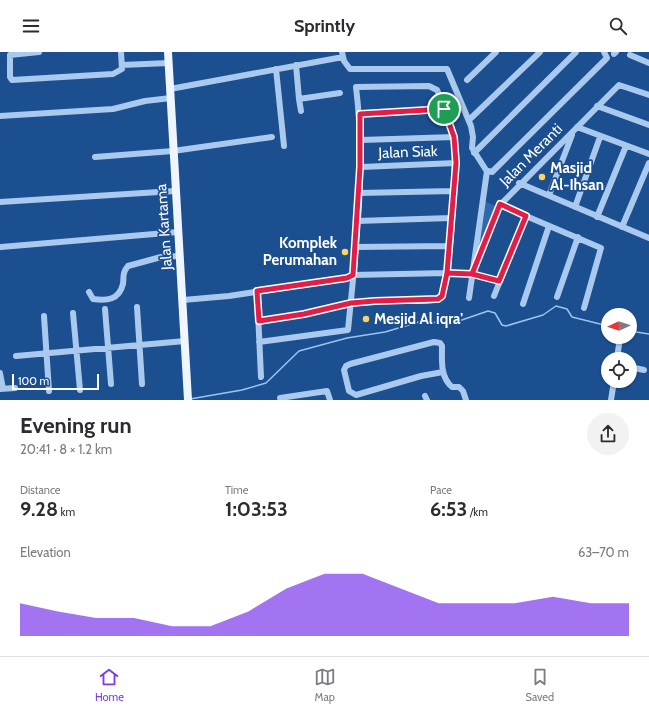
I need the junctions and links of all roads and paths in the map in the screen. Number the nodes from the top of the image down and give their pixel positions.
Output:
1 (39, 52) edge
2 (121, 52) edge
3 (168, 52) edge
4 (496, 52) edge
5 (540, 52) edge
6 (576, 52) edge
7 (604, 52) edge
8 (343, 54) edge
9 (630, 55) dead end
10 (169, 63) junction
11 (649, 63) edge
12 (122, 65) junction
13 (296, 65) junction
14 (276, 69) junction
15 (468, 80) dead end
16 (170, 89) junction
17 (340, 93) dead end
18 (649, 95) edge
19 (171, 98) junction
20 (299, 99) junction
21 (597, 106) junction
22 (444, 109) junction
23 (301, 111) dead end
24 (360, 114) junction
25 (0, 116) edge
26 (469, 120) junction
27 (649, 125) edge
28 (575, 130) junction
29 (272, 137) dead end
30 (454, 137) junction
31 (600, 137) junction
32 (361, 140) junction
33 (284, 146) dead end
34 (626, 146) junction
35 (173, 150) junction
36 (474, 153) junction
37 (649, 154) edge
38 (95, 156) dead end
39 (456, 163) junction
40 (649, 163) edge
41 (360, 167) junction
42 (487, 171) junction
43 (519, 183) junction
44 (175, 191) junction
45 (454, 191) junction
46 (359, 193) junction
47 (548, 195) junction
48 (0, 202) edge
49 (500, 204) junction
50 (575, 207) junction
51 (526, 216) junction
52 (597, 217) junction
53 (452, 218) junction
54 (357, 221) junction
55 (549, 226) junction
56 (622, 227) junction
57 (178, 232) junction
58 (578, 237) junction
59 (649, 238) edge
60 (448, 246) junction
61 (1, 247) dead end
62 (356, 247) junction
63 (180, 256) junction
64 (447, 273) junction
65 (472, 274) junction
66 (353, 275) junction
67 (499, 281) junction
68 (257, 291) junction
69 (89, 292) dead end
70 (494, 296) dead end
71 (557, 297) dead end
72 (469, 298) dead end
73 (183, 300) junction
74 (351, 303) junction
75 (523, 304) dead end
76 (137, 307) dead end
77 (584, 308) dead end
78 (105, 309) dead end
79 (74, 313) dead end
80 (44, 316) dead end
81 (259, 321) junction
82 (185, 341) junction
83 (259, 342) junction
84 (139, 345) junction
85 (108, 348) junction
86 (76, 351) junction
87 (47, 354) junction
88 (16, 356) dead end
89 (637, 368) edge
90 (644, 370) dead end
91 (443, 372) junction
92 (0, 373) edge
93 (261, 377) dead end
94 (111, 384) dead end
95 (142, 384) dead end
96 (16, 388) dead end
97 (613, 388) edge
98 (1, 389) edge
99 (80, 390) dead end
100 (49, 391) dead end
101 (280, 398) dead end
102 (188, 400) edge
103 (330, 400) edge
104 (466, 400) edge
105 (611, 400) edge

1 - 12 street
2 - 12 street
3 - 10 main road, Jalan Kartama
4 - 15 street
5 - 26 street
6 - 36 street
7 - 42 street
8 - 13 street
8 - 26 street
9 - 11 street
10 - 12 street
10 - 16 main road, Jalan Kartama
13 - 14 street
13 - 20 street
14 - 16 street
14 - 33 street
16 - 19 main road, Jalan Kartama
17 - 20 street
18 - 21 street, Jalan Meranti
19 - 25 street
19 - 35 main road, Jalan Kartama
20 - 23 street
21 - 27 street
21 - 28 street, Jalan Meranti
22 - 24 street
22 - 24 street
22 - 30 street
24 - 32 street
26 - 36 street
28 - 31 street
28 - 43 street, Jalan Meranti
28 - 47 street
29 - 35 street
30 - 32 street
30 - 39 street
31 - 34 street
31 - 50 street
32 - 41 street
34 - 37 street
34 - 52 street
35 - 38 street
35 - 44 main road, Jalan Kartama
36 - 42 street
39 - 41 street, Jalan Siak
39 - 45 street
40 - 56 street
41 - 46 street
42 - 65 street
43 - 47 street
43 - 49 street, Jalan Meranti
44 - 48 street
44 - 57 main road, Jalan Kartama
45 - 46 street
45 - 53 street
46 - 54 street
47 - 50 street
49 - 51 street
49 - 65 street, Jalan Meranti
50 - 52 street
51 - 55 street
51 - 67 street
52 - 56 street
53 - 54 street
53 - 60 street
54 - 62 street
55 - 58 street
55 - 75 street
56 - 59 street
57 - 61 street
57 - 63 main road, Jalan Kartama
58 - 71 street
58 - 77 street
60 - 62 street
60 - 64 street
62 - 66 street
63 - 69 street
63 - 73 main road, Jalan Kartama
64 - 65 street
64 - 66 street
64 - 74 street
65 - 67 street
65 - 72 street
66 - 68 street
66 - 74 street
67 - 70 street
68 - 73 street
68 - 81 street
73 - 82 main road, Jalan Kartama
74 - 81 street
74 - 83 street
76 - 84 street
78 - 85 street
79 - 86 street
80 - 87 street
81 - 83 street
82 - 84 street
82 - 102 main road, Jalan Kartama
83 - 93 street
84 - 85 street
84 - 95 street
85 - 86 street
85 - 94 street
86 - 87 street
86 - 99 street
87 - 88 street
87 - 100 street
89 - 90 street
91 - 91 street
91 - 104 street
92 - 98 street
96 - 98 street
97 - 105 street
101 - 103 street

